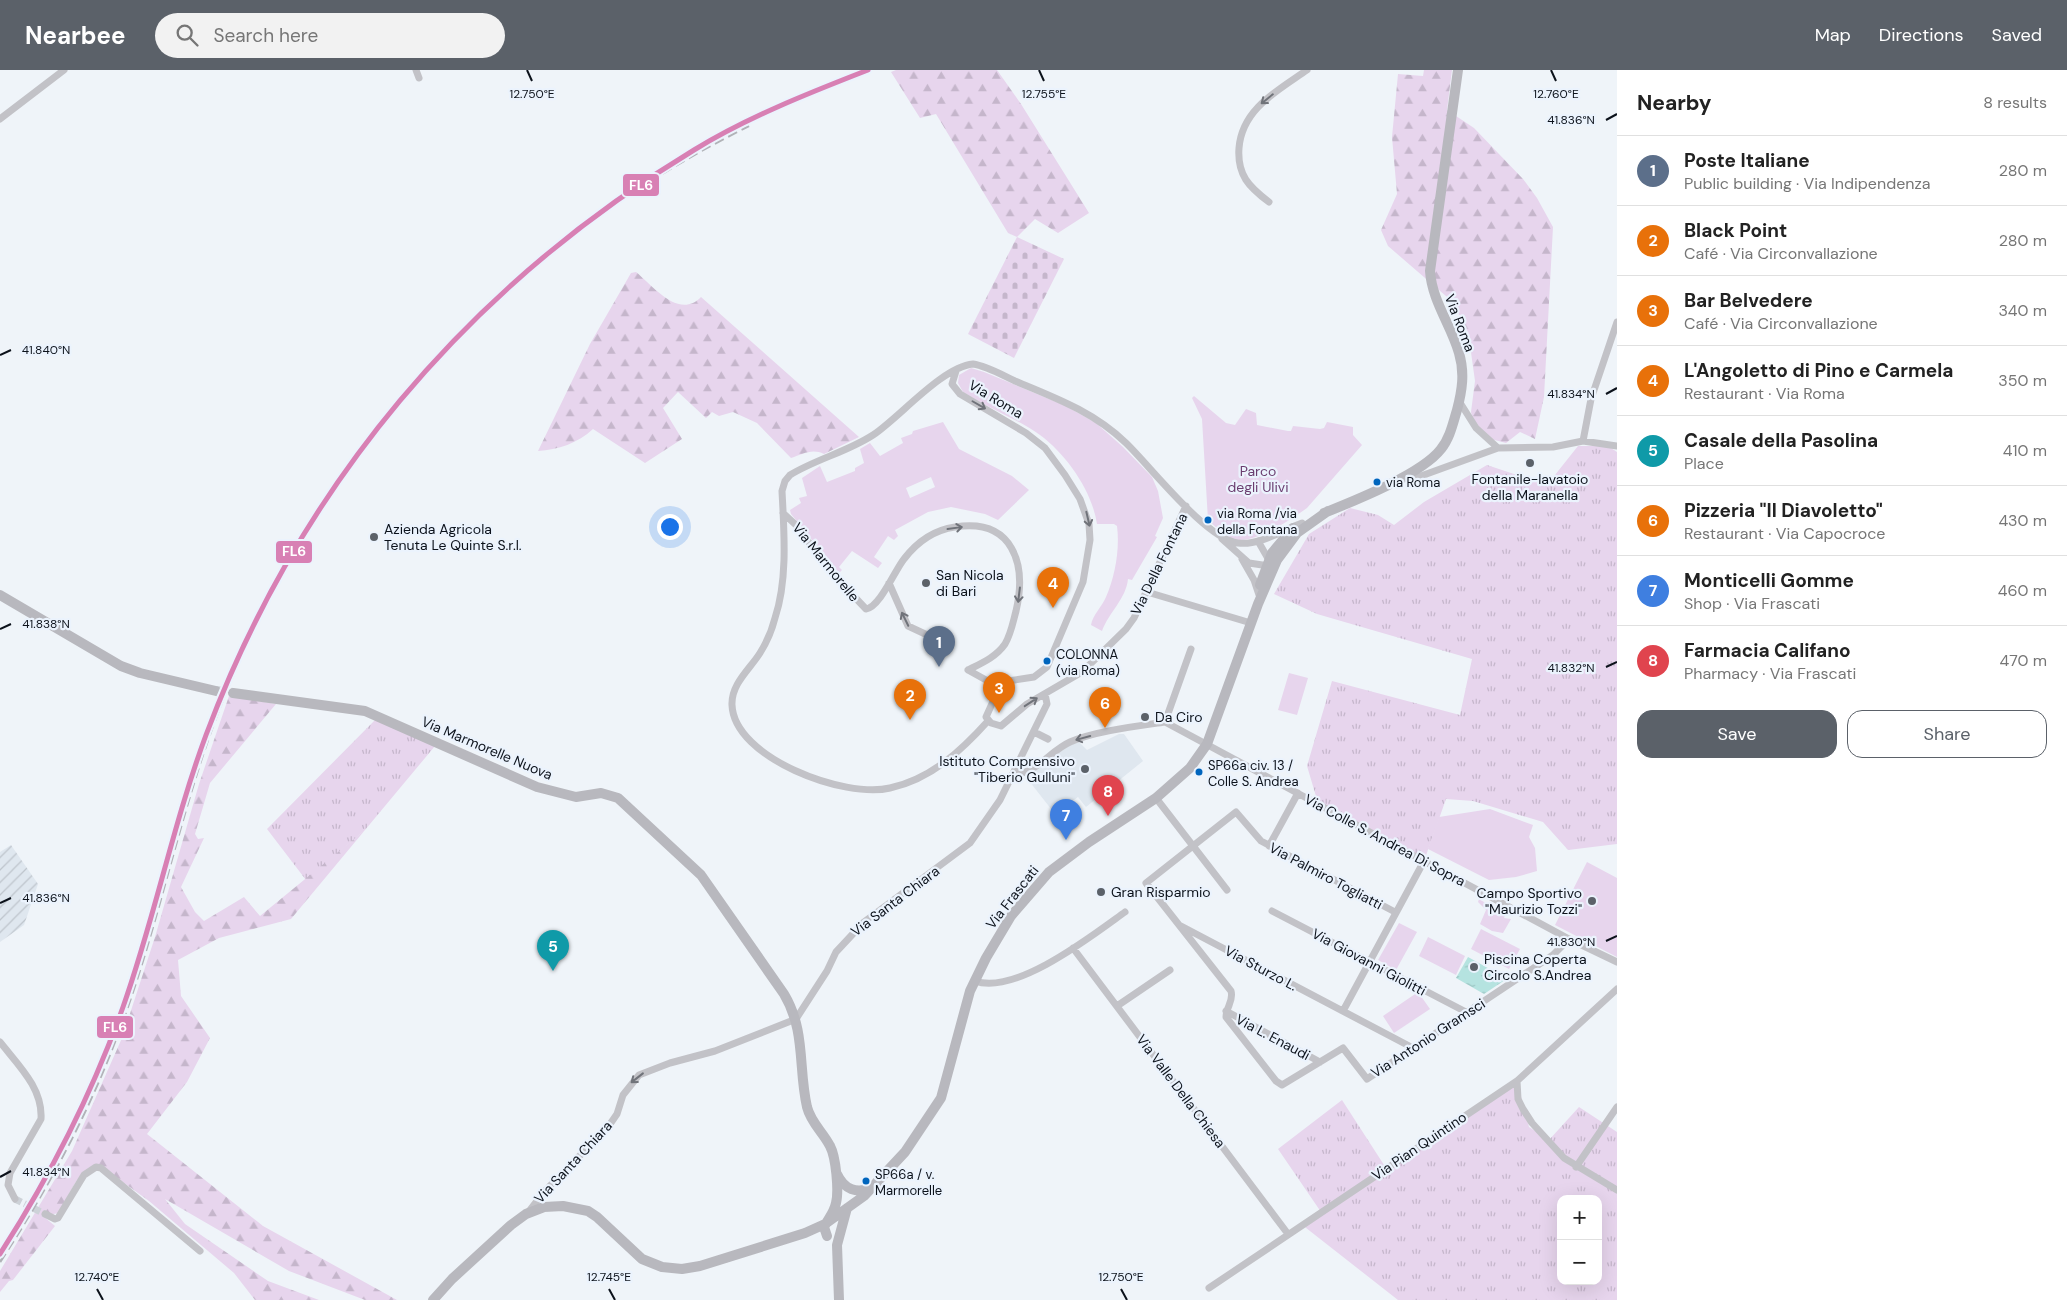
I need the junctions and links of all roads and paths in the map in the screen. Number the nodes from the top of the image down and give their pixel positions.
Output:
1 (64, 70) edge
2 (416, 70) edge
3 (1307, 70) edge
4 (1458, 70) edge
5 (419, 78) dead end
6 (0, 118) edge
7 (1269, 202) dead end
8 (1617, 322) edge
9 (956, 371) junction
10 (1459, 401) junction
11 (1582, 441) junction
12 (1617, 446) edge
13 (1498, 448) junction
14 (1394, 480) junction
15 (1186, 506) junction
16 (1328, 511) junction
17 (783, 513) junction
18 (1302, 522) junction
19 (1216, 534) junction
20 (1258, 541) junction
21 (1240, 557) junction
22 (1269, 564) junction
23 (889, 583) junction
24 (1147, 592) junction
25 (0, 595) edge
26 (1258, 599) junction
27 (1251, 623) junction
28 (938, 640) dead end
29 (1191, 649) dead end
30 (995, 685) junction
31 (216, 691) tunnel mouth
32 (233, 693) tunnel mouth
33 (1045, 694) junction
34 (989, 722) junction
35 (1165, 722) junction
36 (1034, 732) junction
37 (1048, 740) dead end
38 (1207, 744) junction
39 (1014, 775) junction
40 (1298, 793) junction
41 (1156, 798) junction
42 (1192, 845) junction
43 (1270, 846) junction
44 (1424, 861) junction
45 (1227, 890) dead end
46 (1272, 911) dead end
47 (1125, 912) dead end
48 (1395, 912) junction
49 (1178, 925) junction
50 (1570, 939) junction
51 (1073, 948) junction
52 (1370, 962) junction
53 (1617, 962) edge
54 (1170, 970) dead end
55 (975, 981) junction
56 (1617, 989) edge
57 (1117, 1006) junction
58 (1226, 1011) junction
59 (1343, 1011) junction
60 (1466, 1012) junction
61 (796, 1019) junction
62 (0, 1042) edge
63 (1413, 1048) junction
64 (1320, 1062) junction
65 (1517, 1080) junction
66 (1617, 1107) edge
67 (1576, 1167) junction
68 (835, 1170) junction
69 (881, 1180) junction
70 (1617, 1190) edge
71 (15, 1198) dead end
72 (847, 1208) junction
73 (45, 1214) tunnel mouth
74 (526, 1214) junction
75 (828, 1221) junction
76 (840, 1231) junction
77 (801, 1234) junction
78 (1288, 1234) junction
79 (827, 1236) junction
80 (200, 1252) dead end
81 (837, 1261) junction
82 (1209, 1288) dead end
83 (433, 1300) edge
84 (839, 1300) edge

1 - 6 street
2 - 5 street
3 -> 7 street
4 - 10 street, Via Roma
8 - 11 street
9 - 15 street, Via Roma
9 - 17 street
9 -> 30 street, Via Roma
10 - 13 street
10 - 14 street, Via Roma
11 - 12 street
11 - 13 street
13 - 14 street
14 - 16 street, Via Roma
15 - 19 street, Via Roma
15 - 24 street, Via Della Fontana
16 - 18 street, Via Roma
16 - 22 street
17 - 23 street, Via Marmorelle
17 - 34 street
18 - 20 street
18 - 22 street, Via Roma
19 - 20 street, Via Roma
19 - 21 street
20 - 22 street
21 - 22 street
21 - 26 street
22 - 26 street, Via Frascati
28 -> 23 street
23 -> 30 street
24 - 27 street
24 - 33 street, Via Della Fontana
25 - 31 street
26 - 27 street, Via Frascati
27 - 38 street, Via Frascati
29 - 35 street
30 - 34 street
32 - 61 street, Via Marmorelle Nuova
34 -> 33 street, Via Della Fontana
33 - 36 street, Via Santa Chiara
35 - 38 street, Via Colle S. Andrea Di Sopra
35 -> 39 street
36 - 37 street
36 - 39 street, Via Santa Chiara
38 - 40 street, Via Colle S. Andrea Di Sopra
38 - 41 street, Via Frascati
39 - 61 street, Via Santa Chiara
40 - 43 street
40 - 44 street, Via Colle S. Andrea Di Sopra
41 - 42 street
41 - 55 street, Via Frascati
42 - 43 street, Via Palmiro Togliatti
42 - 45 street
42 - 49 street
43 - 48 street, Via Palmiro Togliatti
44 - 48 street
44 - 50 street, Via Colle S. Andrea Di Sopra
46 - 52 street, Via Giovanni Giolitti
47 - 51 street
48 - 52 street
49 - 58 street
49 - 59 street, Via Sturzo L.
50 - 53 street, Via Colle S. Andrea Di Sopra
50 - 60 street, Via Antonio Gramsci
51 - 55 street
51 - 57 street, Via Valle Della Chiesa
52 - 59 street
52 - 60 street, Via Giovanni Giolitti
54 - 57 street
55 - 69 street, Via Frascati
56 - 65 street, Via Pian Quintino
57 - 78 street, Via Valle Della Chiesa
58 - 64 street, Via L. Enaudi
58 - 64 street, Via Antonio Gramsci
59 - 63 street, Via Sturzo L.
60 - 63 street, Via Antonio Gramsci
61 - 68 street, Via Marmorelle Nuova
61 -> 74 street, Via Santa Chiara
62 - 71 street
63 - 64 street, Via Antonio Gramsci
65 - 67 street
65 - 78 street, Via Pian Quintino
66 - 67 street
67 - 70 street
68 - 69 street, Via Marmorelle Nuova
68 - 75 street, Via Marmorelle Nuova
69 - 72 street, Via Frascati
72 - 75 street, Via Frascati
72 - 76 street
73 - 80 street
74 - 77 street
74 - 83 street
75 - 76 street
75 - 77 street, Via Frascati
75 - 79 street, Via Marmorelle Nuova
76 - 81 street
77 - 79 street
78 - 82 street, Via Pian Quintino
79 - 81 street
81 - 84 street

